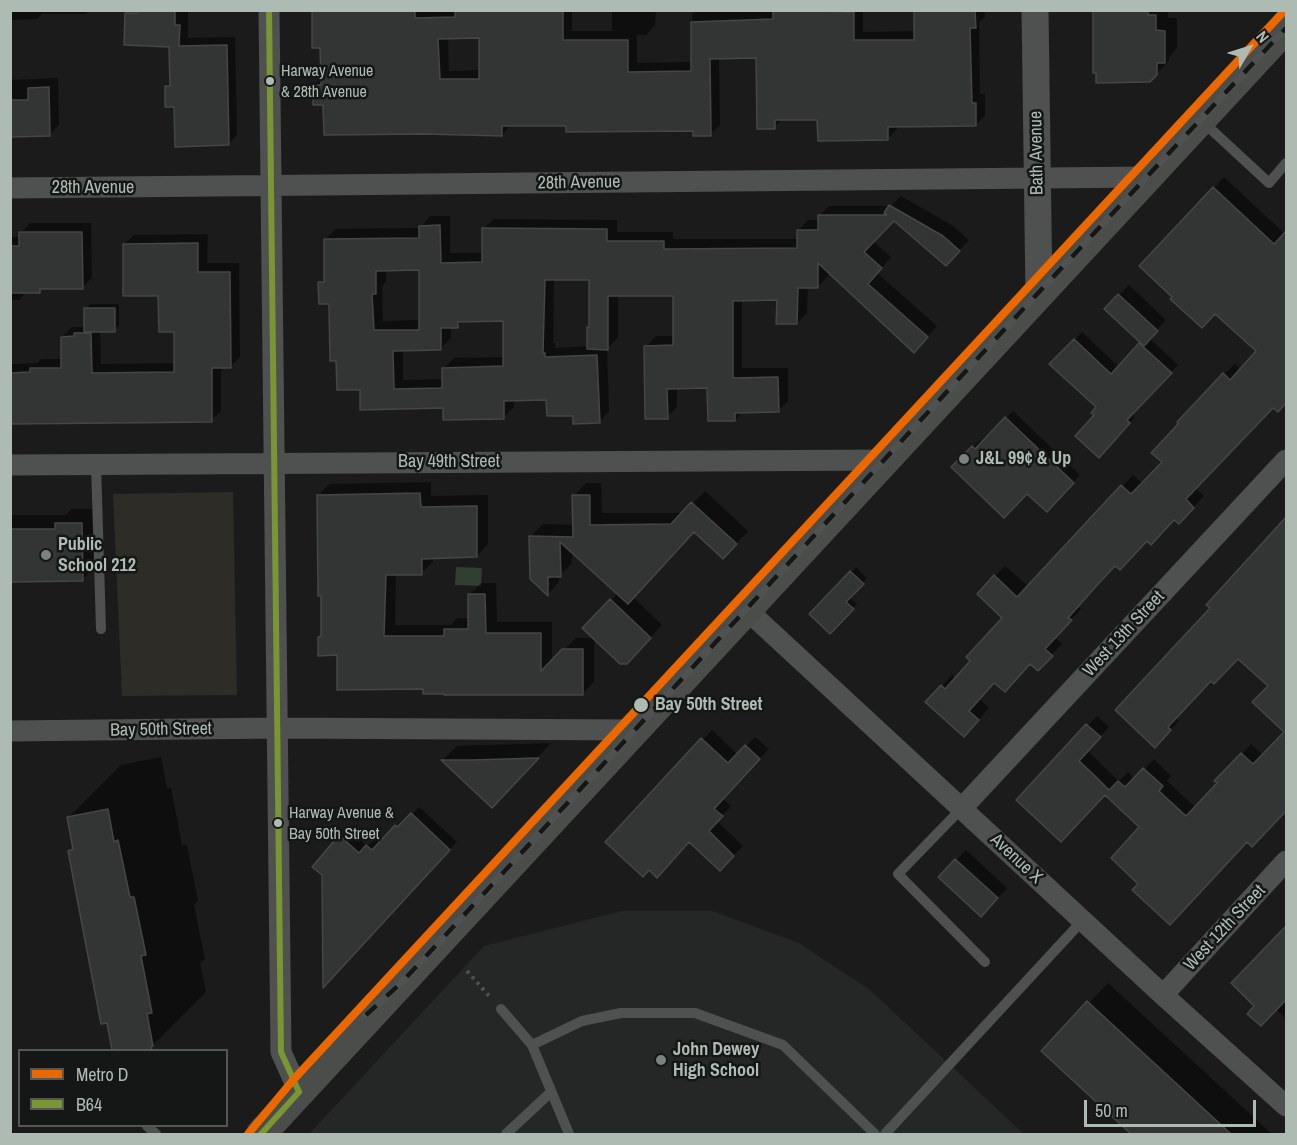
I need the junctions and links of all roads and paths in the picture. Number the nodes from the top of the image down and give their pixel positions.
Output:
1 (269, 10) edge
2 (1035, 10) edge
3 (1287, 28) edge
4 (1201, 120) junction
5 (1287, 163) edge
6 (1147, 177) junction
7 (1037, 178) junction
8 (271, 186) junction
9 (10, 188) edge
10 (1039, 295) junction
11 (887, 460) junction
12 (1287, 460) edge
13 (274, 463) junction
14 (96, 464) junction
15 (10, 465) edge
16 (747, 610) junction
17 (101, 630) dead end
18 (277, 728) junction
19 (636, 730) junction
20 (10, 731) edge
21 (962, 808) junction
22 (1287, 861) edge
23 (1083, 920) junction
24 (985, 962) dead end
25 (466, 971) dead end
26 (1163, 995) junction
27 (501, 1009) joint
28 (532, 1045) junction
29 (299, 1092) junction
30 (551, 1092) junction
31 (1287, 1106) edge
32 (261, 1134) edge
33 (506, 1134) edge
34 (569, 1134) edge
35 (875, 1134) edge
36 (885, 1134) edge

1 - 8 street
2 - 7 street, Bath Avenue
3 - 4 main road
4 - 5 lane
4 - 6 main road
6 - 7 street, 28th Avenue
6 - 10 main road
7 - 8 street, 28th Avenue
7 - 10 street, Bath Avenue
8 - 9 street, 28th Avenue
8 - 13 street
10 - 11 main road
11 - 13 street, Bay 49th Street
11 - 16 main road
12 - 21 street, West 13th Street
13 - 14 street, Bay 49th Street
13 - 18 street
14 - 15 street, Bay 49th Street
14 - 17 lane
16 - 19 main road
16 - 21 street, Avenue X
18 - 19 street, Bay 50th Street
18 - 20 street, Bay 50th Street
18 - 29 street
19 - 29 main road
21 - 23 street, Avenue X
21 - 24 lane
22 - 26 street, West 12th Street
23 - 26 street, Avenue X
23 - 36 lane
25 - 27 path
26 - 31 street, Avenue X
27 - 28 lane
28 - 30 lane
28 - 35 lane
29 - 32 main road
30 - 33 lane
30 - 34 lane

